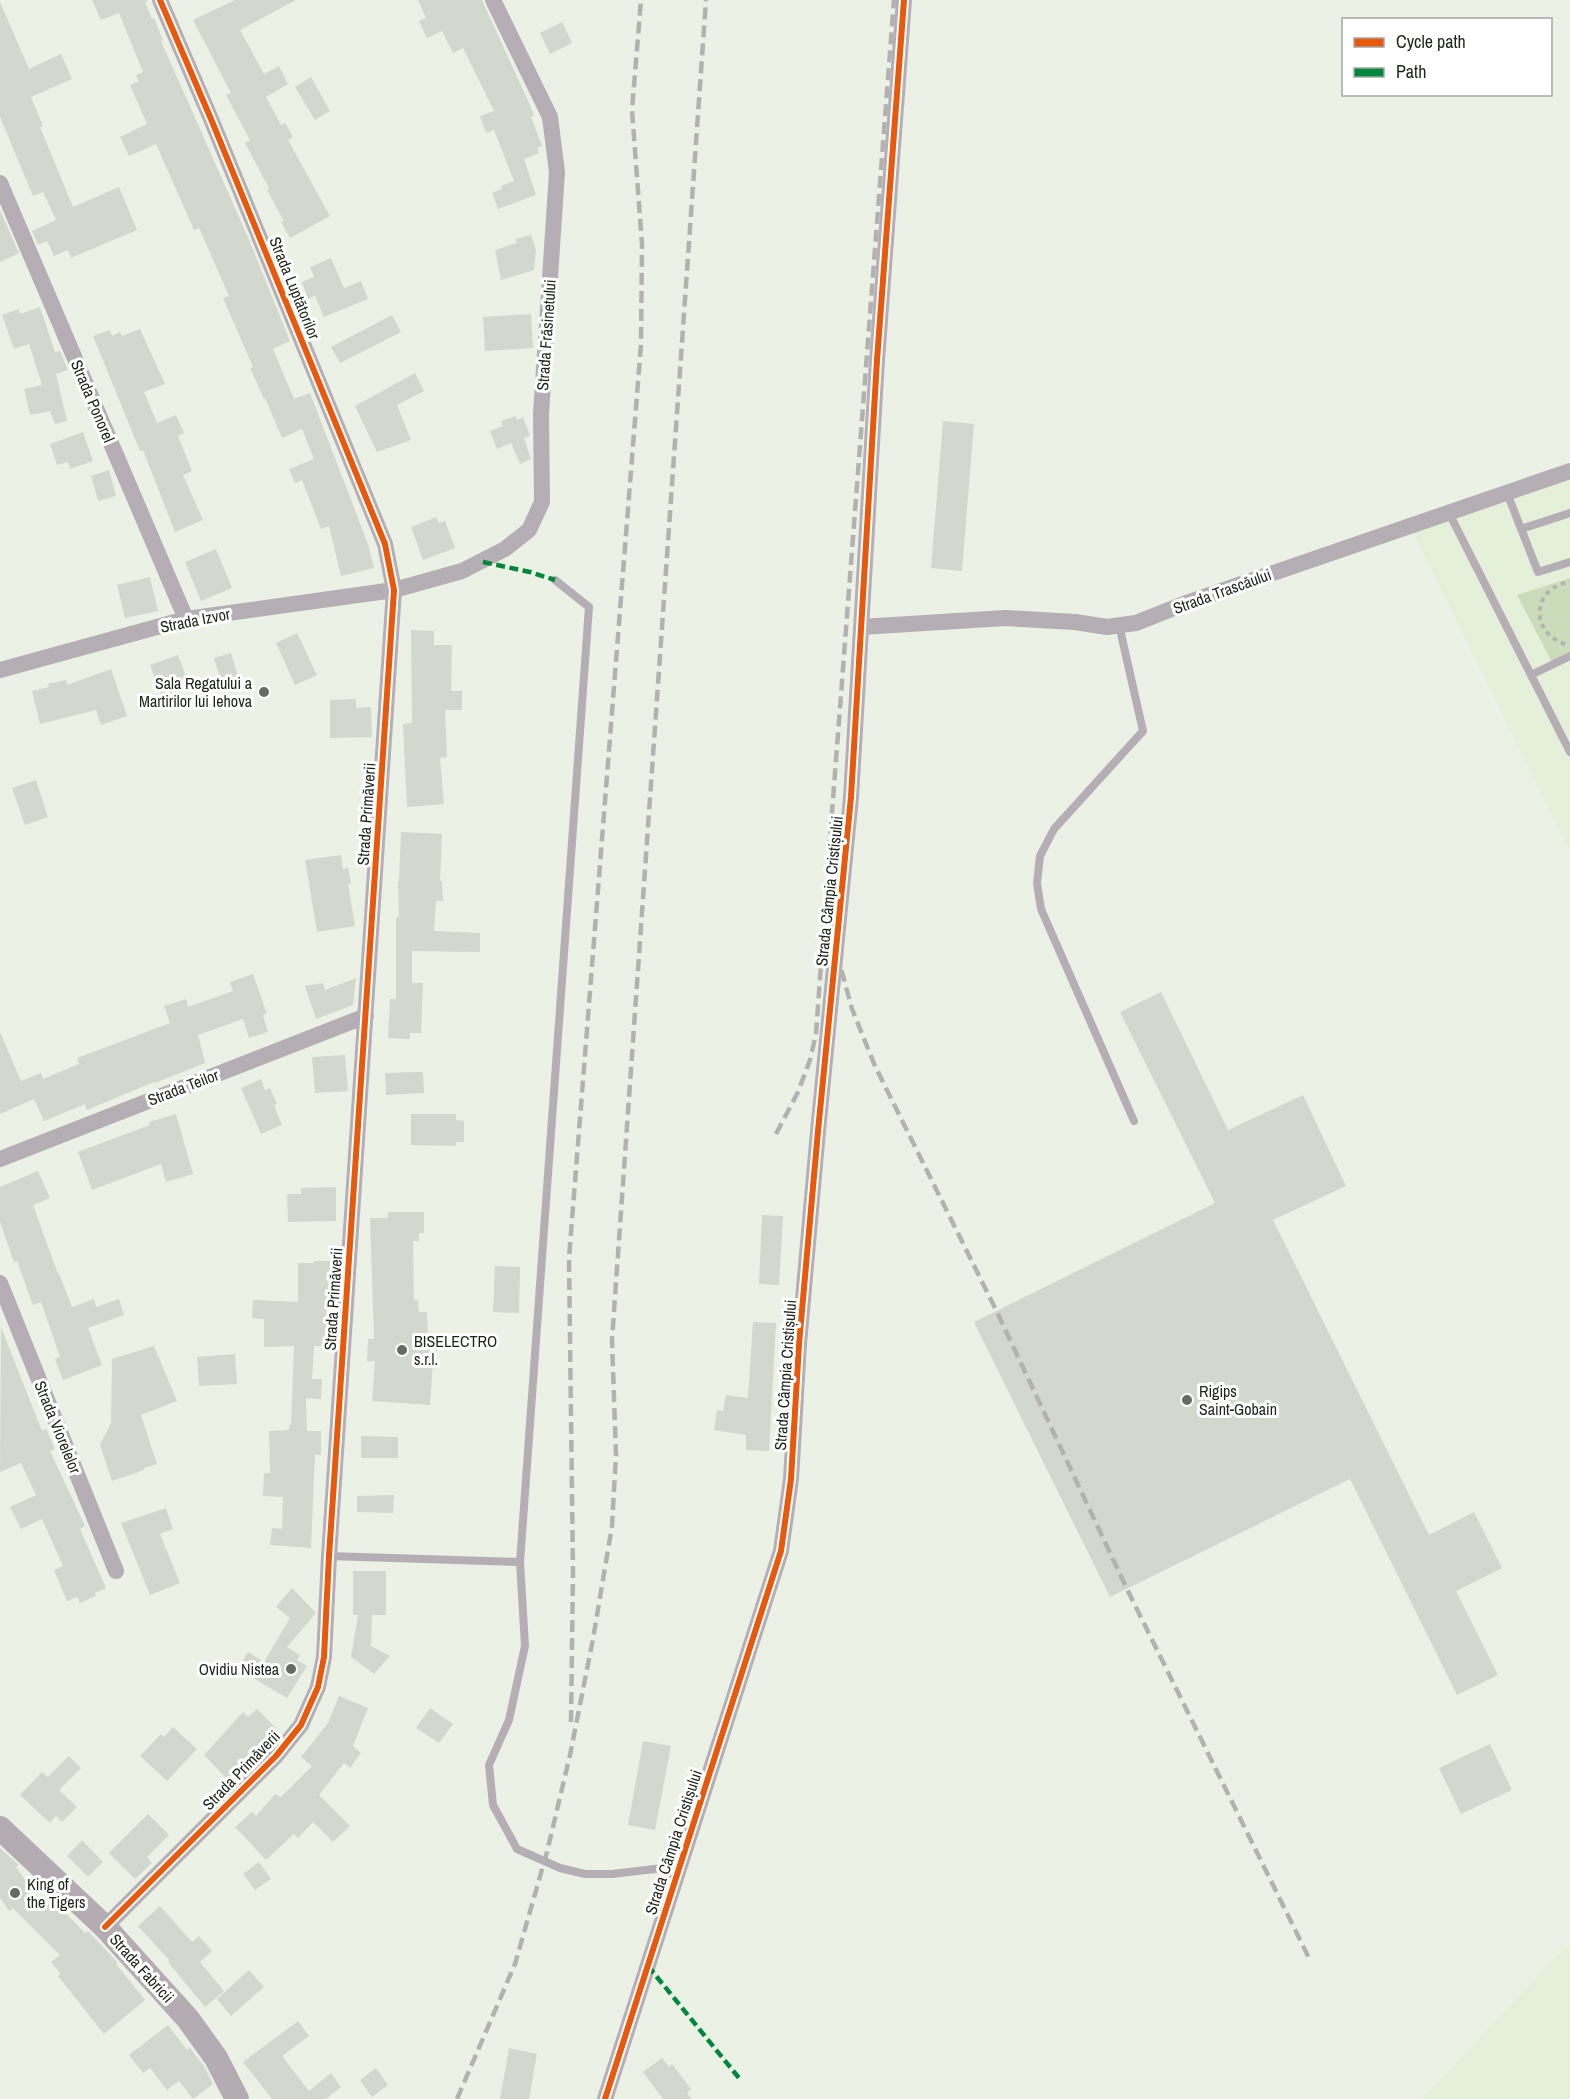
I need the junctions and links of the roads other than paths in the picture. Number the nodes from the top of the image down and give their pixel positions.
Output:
1 (160, 0) edge
2 (493, 0) edge
3 (904, 0) edge
4 (0, 183) edge
5 (4, 204) edge
6 (1570, 471) edge
7 (1507, 493) junction
8 (1449, 513) junction
9 (1570, 513) edge
10 (1521, 529) junction
11 (1570, 562) edge
12 (555, 580) dead end
13 (394, 590) junction
14 (186, 620) junction
15 (1119, 625) junction
16 (861, 627) junction
17 (1570, 656) edge
18 (0, 670) edge
19 (1531, 675) junction
20 (1570, 752) edge
21 (366, 1016) junction
22 (1134, 1121) dead end
23 (0, 1159) edge
24 (0, 1283) edge
25 (329, 1556) junction
26 (520, 1562) junction
27 (116, 1570) dead end
28 (0, 1828) edge
29 (680, 1866) junction
30 (105, 1927) junction
31 (237, 2099) edge
32 (605, 2099) edge

1 - 13 street, Strada Luptătorilor
2 - 13 street, Strada Frăsinetului
3 - 16 street, Strada Câmpia Cristișului
4 - 5 street, Strada Ponorel
5 - 14 street, Strada Ponorel
6 - 7 street, Strada Trascăului
7 - 8 street, Strada Trascăului
7 - 10 lane
8 - 15 street, Strada Trascăului
8 - 19 lane
9 - 10 lane
10 - 11 lane
12 - 26 lane
13 - 14 street, Strada Izvor
13 - 21 street, Strada Primăverii
14 - 18 street, Strada Izvor
15 - 16 street, Strada Trascăului
15 - 22 lane
16 - 29 street, Strada Câmpia Cristișului
17 - 19 lane
19 - 20 lane
21 - 23 street, Strada Teilor
21 - 25 street, Strada Primăverii
24 - 27 street, Strada Viorelelor
25 - 26 lane
25 - 30 street, Strada Primăverii
26 - 29 lane
28 - 30 street, Strada Fabricii
29 - 32 street, Strada Câmpia Cristișului
30 - 31 street, Strada Fabricii

